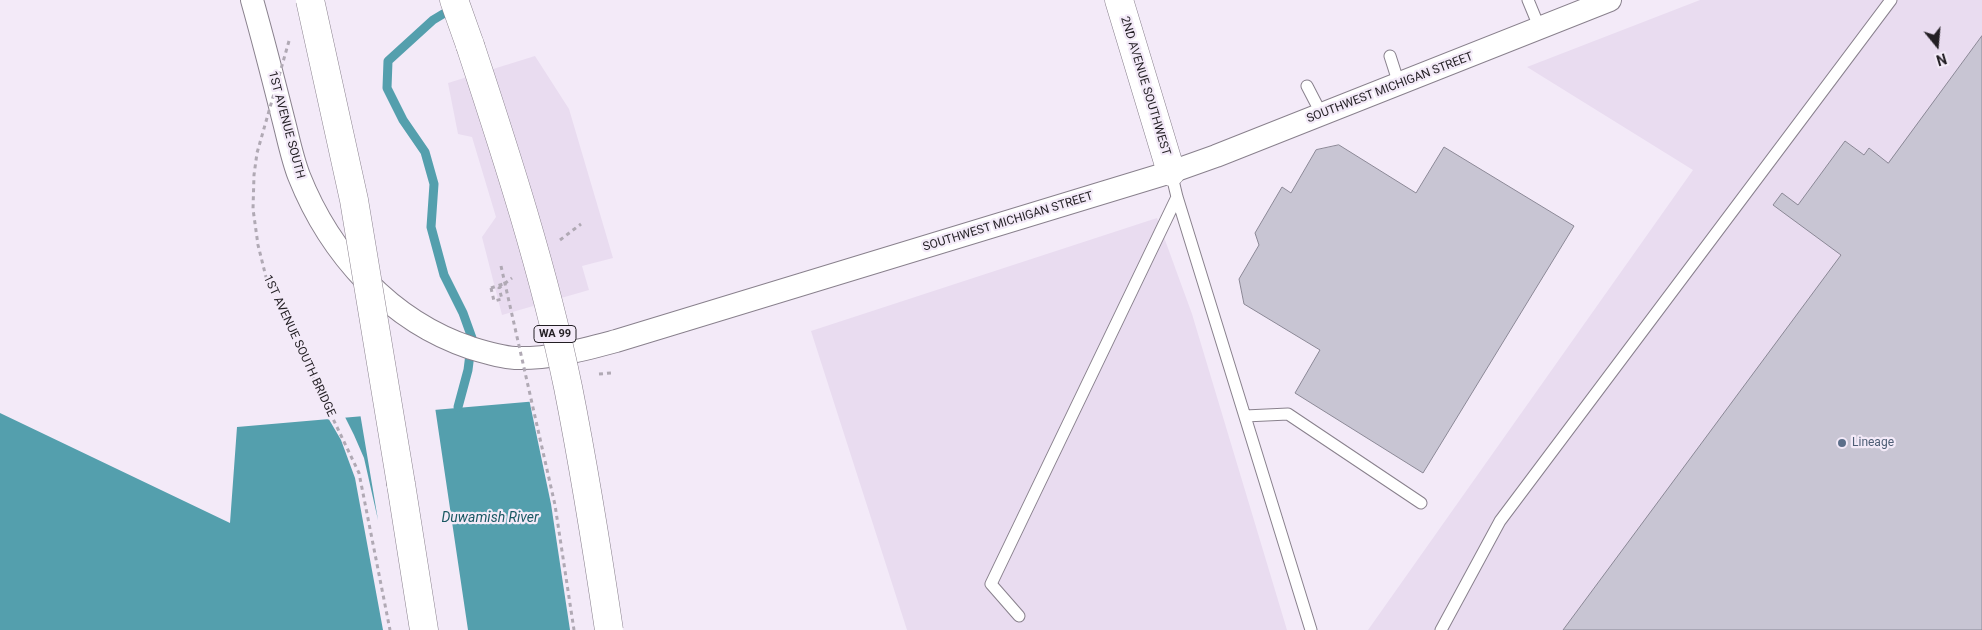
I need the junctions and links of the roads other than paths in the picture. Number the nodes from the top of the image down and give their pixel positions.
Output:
1 (252, 0) edge
2 (310, 0) edge
3 (454, 0) edge
4 (1119, 0) edge
5 (1528, 0) edge
6 (1610, 0) edge
7 (1891, 0) edge
8 (1540, 29) junction
9 (1390, 56) dead end
10 (1399, 84) junction
11 (1307, 86) dead end
12 (1322, 115) junction
13 (1174, 185) junction
14 (397, 309) joint
15 (1245, 416) junction
16 (1421, 503) dead end
17 (1019, 616) dead end
18 (424, 630) edge
19 (610, 630) edge
20 (1311, 630) edge
21 (1441, 630) edge

1 - 14 street, 1ST AVENUE SOUTH
2 - 18 main road, bridge
3 - 19 main road, WA 99, bridge
4 - 13 main road, 2ND AVENUE SOUTHWEST
5 - 8 lane
6 - 8 street, SOUTHWEST MICHIGAN STREET
7 - 21 lane
8 - 10 street, SOUTHWEST MICHIGAN STREET
9 - 10 lane
10 - 12 street, SOUTHWEST MICHIGAN STREET
11 - 12 lane
12 - 13 street, SOUTHWEST MICHIGAN STREET
13 - 14 street, SOUTHWEST MICHIGAN STREET, bridge
13 - 15 lane
13 - 17 lane
15 - 16 lane
15 - 20 lane

